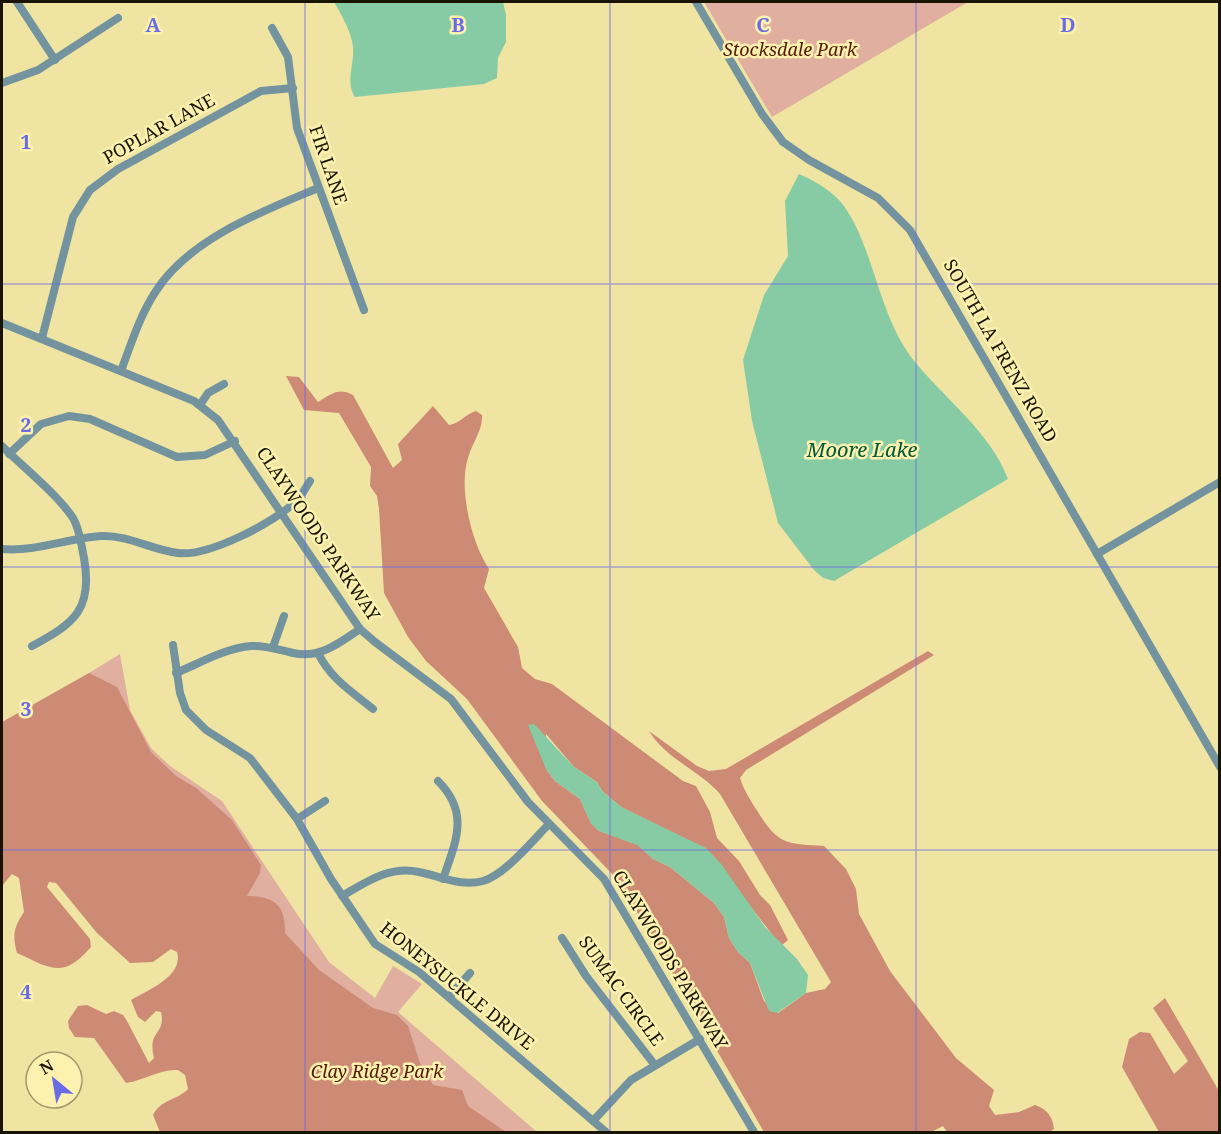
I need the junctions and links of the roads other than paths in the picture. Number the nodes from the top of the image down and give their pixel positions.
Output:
1 (17, 2) edge
2 (696, 2) edge
3 (118, 18) dead end
4 (272, 28) dead end
5 (55, 60) junction
6 (2, 83) edge
7 (293, 88) junction
8 (318, 188) junction
9 (364, 310) dead end
10 (2, 323) edge
11 (42, 338) junction
12 (121, 371) junction
13 (224, 384) dead end
14 (200, 405) junction
15 (235, 441) junction
16 (2, 446) edge
17 (9, 454) junction
18 (310, 481) dead end
19 (1220, 482) edge
20 (282, 510) junction
21 (81, 540) junction
22 (2, 549) edge
23 (1097, 554) junction
24 (285, 616) dead end
25 (360, 628) junction
26 (173, 645) dead end
27 (32, 646) dead end
28 (273, 647) junction
29 (318, 653) junction
30 (176, 673) junction
31 (373, 708) dead end
32 (1220, 767) edge
33 (438, 781) dead end
34 (325, 801) dead end
35 (297, 819) junction
36 (549, 824) junction
37 (443, 879) junction
38 (342, 896) junction
39 (562, 938) dead end
40 (470, 973) dead end
41 (449, 997) junction
42 (700, 1038) junction
43 (654, 1064) junction
44 (593, 1120) junction
45 (606, 1132) edge
46 (754, 1132) edge

1 - 5 street
2 - 23 street, SOUTH LA FRENZ ROAD
3 - 5 street
4 - 7 street, FIR LANE
5 - 6 street
7 - 8 street, FIR LANE
7 - 11 street, POPLAR LANE
8 - 9 street, FIR LANE
8 - 12 street
10 - 11 street, CLAYWOODS PARKWAY
11 - 12 street, CLAYWOODS PARKWAY
12 - 14 street, CLAYWOODS PARKWAY
13 - 14 street
14 - 15 street, CLAYWOODS PARKWAY
15 - 17 street
15 - 20 street, CLAYWOODS PARKWAY
16 - 17 street
17 - 21 street
18 - 20 street
19 - 23 street
20 - 21 street
20 - 25 street, CLAYWOODS PARKWAY
21 - 22 street
21 - 27 street
23 - 32 street, SOUTH LA FRENZ ROAD
24 - 28 street
25 - 29 street
25 - 36 street, CLAYWOODS PARKWAY
26 - 30 street, HONEYSUCKLE DRIVE
28 - 29 street
28 - 30 street
29 - 31 street
30 - 35 street, HONEYSUCKLE DRIVE
33 - 37 street
34 - 35 street
35 - 38 street, HONEYSUCKLE DRIVE
36 - 37 street
36 - 42 street, CLAYWOODS PARKWAY
37 - 38 street
38 - 41 street, HONEYSUCKLE DRIVE
39 - 43 street, SUMAC CIRCLE
40 - 41 street
41 - 44 street, HONEYSUCKLE DRIVE
42 - 43 street
42 - 46 street, CLAYWOODS PARKWAY
43 - 44 street
44 - 45 street, HONEYSUCKLE DRIVE

